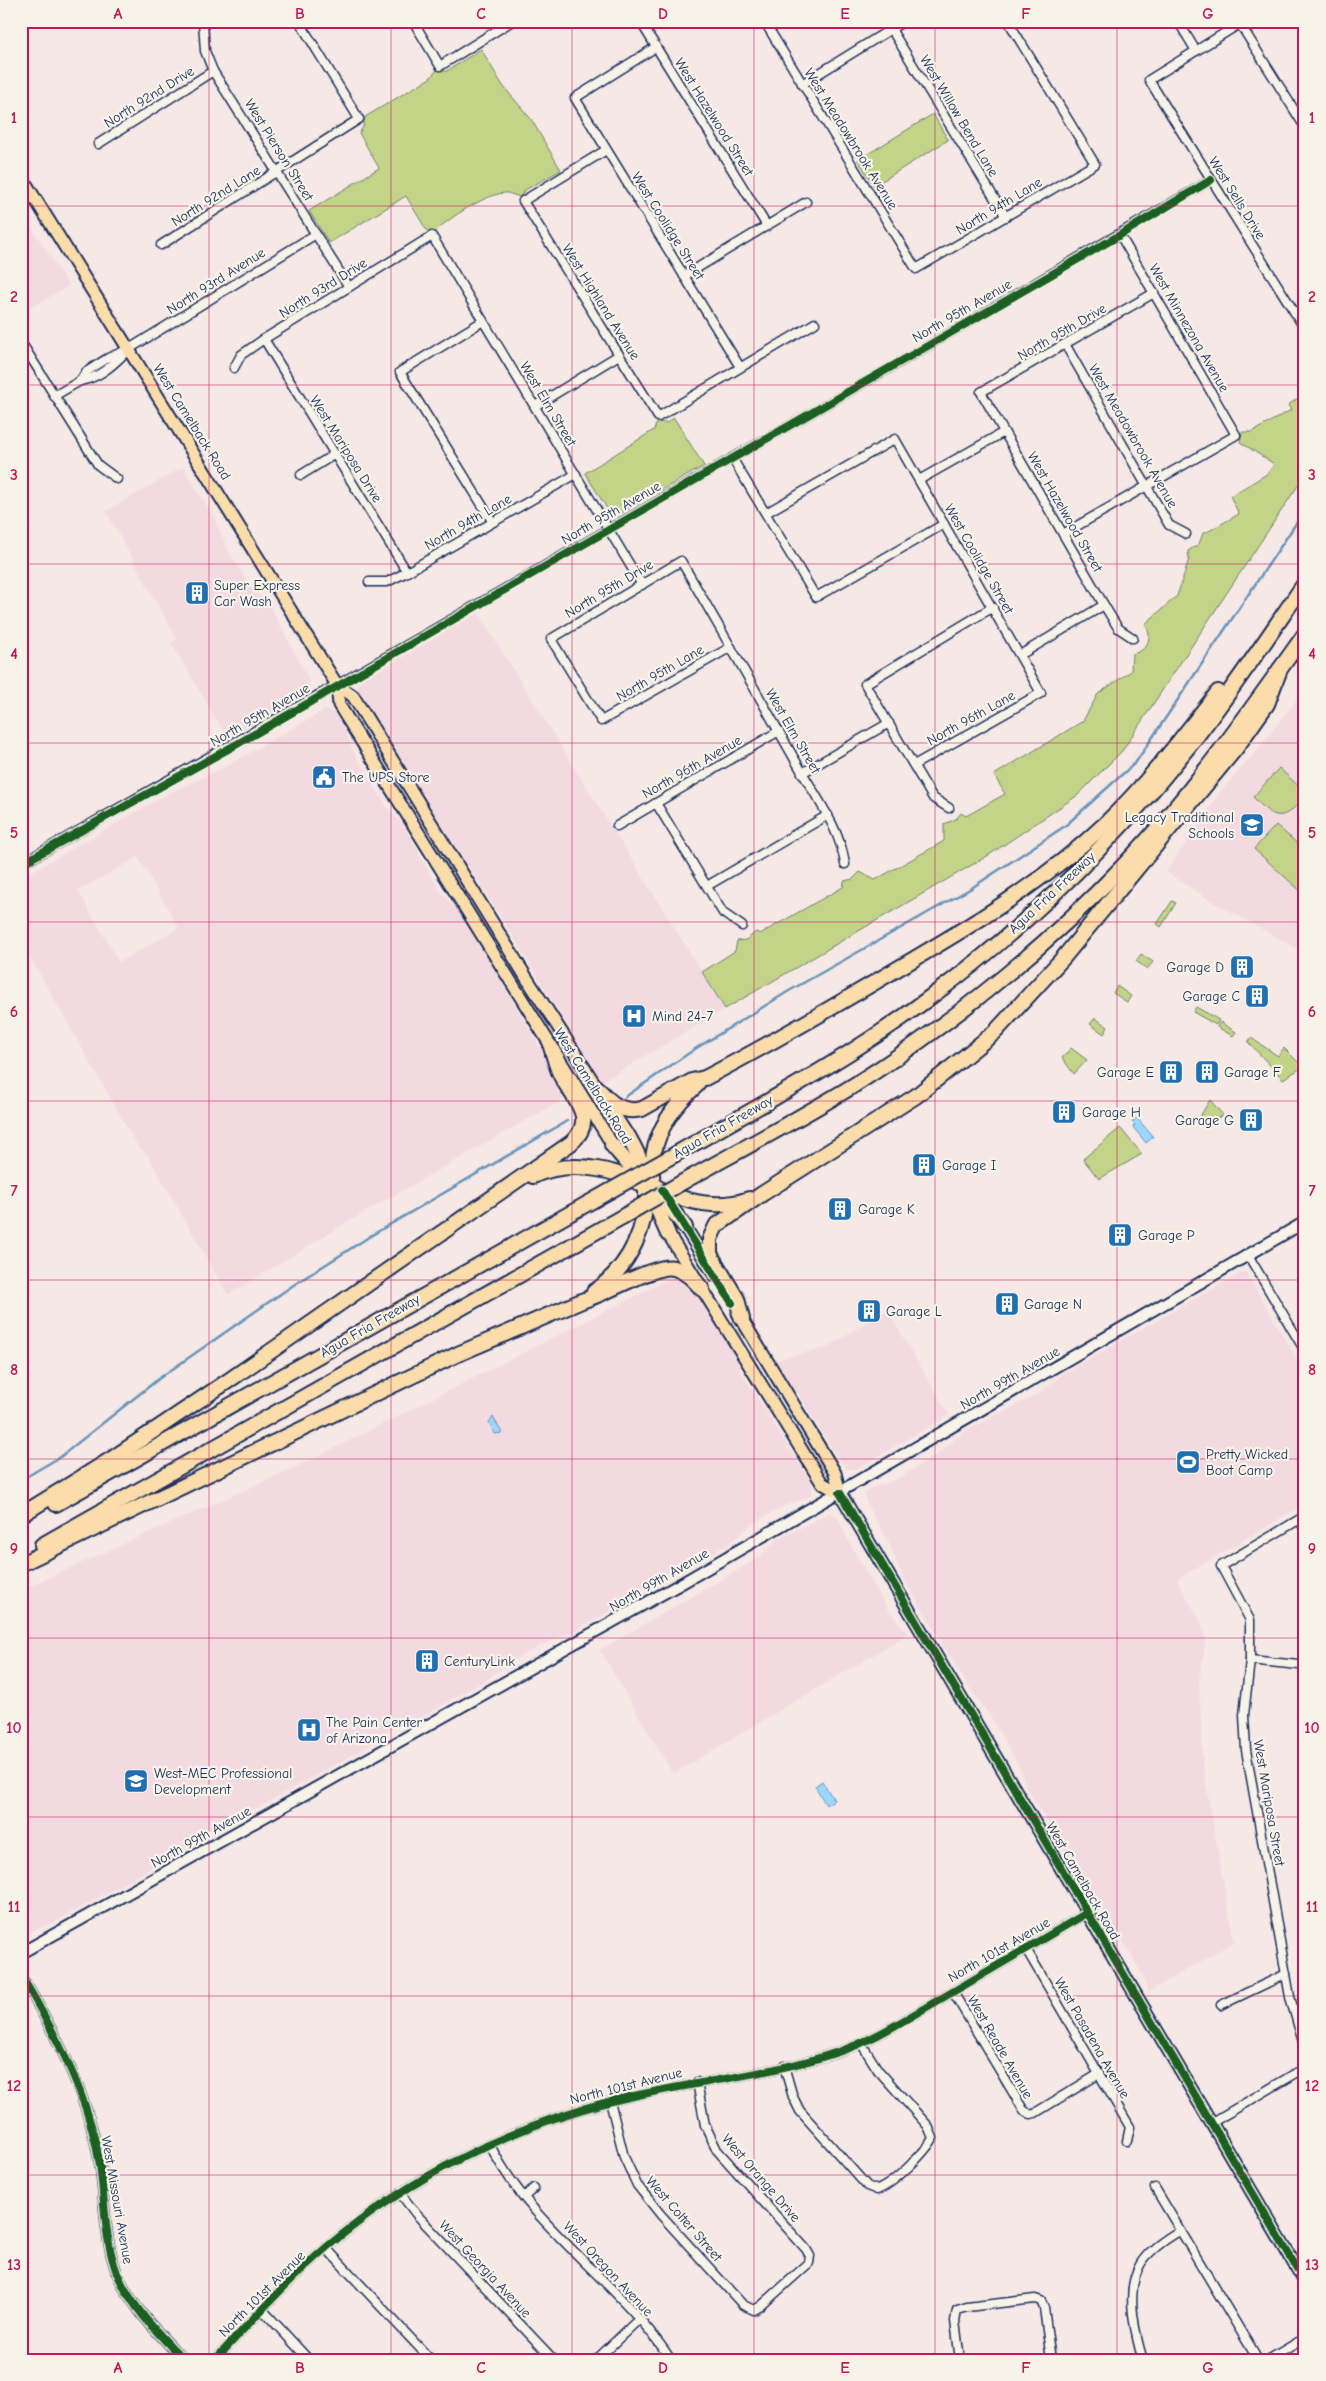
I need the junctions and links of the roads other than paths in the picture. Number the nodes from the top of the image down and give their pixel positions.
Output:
1 (203, 21) edge
2 (413, 21) edge
3 (512, 21) edge
4 (640, 21) edge
5 (764, 21) edge
6 (904, 21) edge
7 (1008, 21) edge
8 (1178, 21) edge
9 (1242, 22) edge
10 (305, 23) edge
11 (891, 29) junction
12 (656, 47) junction
13 (1196, 51) junction
14 (214, 71) junction
15 (802, 84) junction
16 (1305, 127) edge
17 (98, 144) dead end
18 (606, 150) junction
19 (278, 172) junction
20 (21, 176) edge
21 (1211, 180) junction
22 (806, 202) dead end
23 (1006, 216) junction
24 (767, 226) junction
25 (316, 234) junction
26 (1120, 235) junction
27 (432, 236) joint
28 (160, 245) dead end
29 (916, 270) joint
30 (684, 276) junction
31 (349, 287) junction
32 (1154, 293) junction
33 (483, 321) junction
34 (815, 323) dead end
35 (1305, 329) edge
36 (264, 339) junction
37 (21, 342) edge
38 (1066, 344) junction
39 (129, 349) junction
40 (619, 355) junction
41 (740, 367) junction
42 (234, 368) dead end
43 (982, 392) joint
44 (54, 396) junction
45 (535, 406) junction
46 (1004, 432) junction
47 (335, 454) junction
48 (732, 458) junction
49 (301, 474) dead end
50 (576, 474) junction
51 (117, 479) dead end
52 (919, 480) junction
53 (1147, 486) junction
54 (766, 514) junction
55 (492, 521) junction
56 (944, 524) junction
57 (609, 528) junction
58 (1063, 534) junction
59 (1186, 534) dead end
60 (681, 561) joint
61 (407, 572) junction
62 (369, 582) dead end
63 (1305, 583) edge
64 (642, 585) junction
65 (1104, 606) junction
66 (993, 607) junction
67 (1305, 634) edge
68 (1132, 638) dead end
69 (1261, 646) junction
70 (731, 647) junction
71 (1020, 655) junction
72 (1280, 669) junction
73 (337, 685) junction
74 (1041, 693) joint
75 (601, 721) joint
76 (889, 723) junction
77 (779, 731) junction
78 (914, 764) junction
79 (802, 773) junction
80 (656, 802) junction
81 (948, 808) dead end
82 (828, 815) junction
83 (432, 823) junction
84 (617, 826) dead end
85 (21, 864) edge
86 (845, 864) dead end
87 (707, 886) junction
88 (457, 896) junction
89 (742, 926) dead end
90 (535, 989) junction
91 (551, 1047) junction
92 (704, 1078) junction
93 (598, 1089) junction
94 (628, 1136) joint
95 (612, 1145) joint
96 (512, 1186) junction
97 (649, 1186) junction
98 (762, 1194) junction
99 (1305, 1222) edge
100 (685, 1227) joint
101 (668, 1234) joint
102 (1248, 1255) junction
103 (702, 1288) junction
104 (584, 1300) junction
105 (742, 1319) junction
106 (1305, 1351) edge
107 (840, 1493) junction
108 (21, 1515) edge
109 (1302, 1518) edge
110 (21, 1524) edge
111 (1305, 1529) edge
112 (21, 1557) edge
113 (21, 1564) edge
114 (1250, 1660) junction
115 (1299, 1665) dead end
116 (1087, 1913) junction
117 (1026, 1949) junction
118 (21, 1953) edge
119 (1286, 1974) junction
120 (21, 1977) edge
121 (953, 1992) junction
122 (1221, 2006) dead end
123 (861, 2043) junction
124 (1305, 2049) edge
125 (784, 2066) junction
126 (1305, 2068) edge
127 (1099, 2074) junction
128 (697, 2082) junction
129 (610, 2101) junction
130 (1211, 2123) junction
131 (1127, 2141) dead end
132 (490, 2145) junction
133 (534, 2188) dead end
134 (1155, 2188) dead end
135 (400, 2193) junction
136 (524, 2197) junction
137 (1181, 2230) junction
138 (326, 2248) junction
139 (1305, 2282) edge
140 (262, 2309) junction
141 (754, 2310) joint
142 (640, 2320) junction
143 (1305, 2338) edge
144 (184, 2360) edge
145 (215, 2360) edge
146 (309, 2360) edge
147 (430, 2360) edge
148 (554, 2360) edge
149 (596, 2360) edge
150 (671, 2360) edge
151 (960, 2360) edge
152 (1051, 2360) edge
153 (1143, 2360) edge
154 (1258, 2360) edge
155 (1268, 2360) edge

1 - 14 street, West Pierson Street
2 - 3 street
4 - 12 street, West Hazelwood Street
5 - 15 street, West Meadowbrook Avenue
6 - 11 street
7 - 23 street, North 94th Lane
8 - 13 street
9 - 13 street
9 - 16 street
10 - 19 street, North 92nd Lane
11 - 15 street
11 - 23 street, West Willow Bend Lane
12 - 18 street, West Coolidge Street
12 - 24 street, West Hazelwood Street
13 - 21 street, West Sells Drive
14 - 17 street, North 92nd Drive
14 - 19 street, West Pierson Street
15 - 29 street, West Meadowbrook Avenue
18 - 30 street, West Coolidge Street
18 - 40 street, West Highland Avenue
19 - 25 street, West Pierson Street
19 - 28 street, North 92nd Lane
20 - 39 main road, West Camelback Road
21 - 26 street, North 95th Avenue
21 - 35 street, West Sells Drive
22 - 24 street
23 - 29 street, North 94th Lane
24 - 30 street
25 - 31 street, West Pierson Street
25 - 39 street, North 93rd Avenue
26 - 32 street, West Minnezona Avenue
26 - 48 street, North 95th Avenue
27 - 31 street, North 93rd Drive
27 - 33 street, West Elm Street
30 - 41 street, West Coolidge Street
31 - 36 street, North 93rd Drive
32 - 38 street, North 95th Drive
32 - 53 street, West Minnezona Avenue
33 - 45 street, West Elm Street
33 - 55 street
34 - 41 street
36 - 42 street, North 93rd Drive
36 - 47 street, West Mariposa Drive
37 - 44 street
38 - 43 street, North 95th Drive
38 - 53 street, West Meadowbrook Avenue
39 - 44 street, North 93rd Avenue
39 - 73 main road, West Camelback Road
40 - 41 street, West Highland Avenue
40 - 45 street
43 - 46 street, West Hazelwood Street
44 - 51 street
45 - 50 street, West Elm Street
46 - 52 street
46 - 58 street, West Hazelwood Street
47 - 49 street
47 - 61 street, West Mariposa Drive
48 - 54 street
48 - 57 street, North 95th Avenue
50 - 55 street, North 94th Lane
50 - 57 street, West Elm Street
52 - 54 street, West Coolidge Street
52 - 56 street, West Coolidge Street
53 - 58 street
53 - 59 street, West Meadowbrook Avenue
54 - 56 street
55 - 61 street, North 94th Lane
56 - 66 street, West Coolidge Street
57 - 64 street, West Elm Street
57 - 73 street, North 95th Avenue
58 - 65 street, West Hazelwood Street
60 - 64 street, North 95th Drive
60 - 70 street, West Elm Street
61 - 62 street, North 94th Lane
63 - 69 highway, Agua Fria Freeway
64 - 75 street, North 95th Drive
65 - 68 street, West Hazelwood Street
65 - 71 street
66 - 71 street, West Coolidge Street
66 - 76 street
67 - 72 highway, Agua Fria Freeway
69 - 92 highway
69 - 110 highway, Agua Fria Freeway, bridge
70 - 75 street, North 95th Lane
70 - 77 street, West Elm Street
71 - 74 street, West Coolidge Street
72 - 98 highway
72 - 112 highway, Agua Fria Freeway, bridge
73 - 83 main road, West Camelback Road
73 - 85 street, North 95th Avenue
73 - 88 main road, West Camelback Road
74 - 78 street, North 96th Lane
76 - 78 street
76 - 79 street
77 - 79 street, West Elm Street
77 - 80 street, North 96th Avenue
78 - 81 street
79 - 82 street, West Elm Street
80 - 84 street, North 96th Avenue
80 - 87 street
82 - 86 street, West Elm Street
82 - 87 street
83 - 88 main road
83 - 90 main road, West Camelback Road
87 - 89 street
88 - 90 main road
88 - 91 main road, West Camelback Road
90 - 93 main road, West Camelback Road
91 - 95 main road, West Camelback Road
91 - 96 highway
92 - 93 highway
92 - 97 highway
93 - 94 main road, West Camelback Road
94 - 97 highway
95 - 97 highway
96 - 97 highway
96 - 108 highway
97 - 98 highway
97 - 100 highway
97 - 101 highway
97 - 104 highway
98 - 105 highway
99 - 102 main road, North 99th Avenue
100 - 105 main road, West Camelback Road
101 - 103 main road, West Camelback Road
102 - 106 street
102 - 107 main road, North 99th Avenue
103 - 104 highway
103 - 107 main road, West Camelback Road
104 - 113 highway
105 - 107 main road, West Camelback Road
107 - 116 main road, West Camelback Road
107 - 118 main road, North 99th Avenue
109 - 111 street
109 - 114 street, West Mariposa Street
114 - 115 street
114 - 119 street, West Mariposa Street
116 - 117 street, North 101st Avenue
116 - 130 main road, West Camelback Road
117 - 121 street, North 101st Avenue
117 - 127 street, West Pasadena Avenue
119 - 122 street
119 - 124 street, West Mariposa Street
120 - 144 street, West Missouri Avenue
121 - 123 street, North 101st Avenue
121 - 127 street, West Reade Avenue
123 - 125 street, North 101st Avenue
123 - 125 street
125 - 128 street, North 101st Avenue
126 - 130 street
127 - 131 street, West Pasadena Avenue
128 - 129 street, North 101st Avenue
128 - 141 street, West Orange Drive
129 - 132 street, North 101st Avenue
129 - 141 street, West Colter Street
130 - 139 main road, West Camelback Road
132 - 135 street, North 101st Avenue
132 - 136 street, West Oregon Avenue
133 - 136 street
134 - 137 street
135 - 138 street, North 101st Avenue
135 - 148 street, West Georgia Avenue
136 - 142 street, West Oregon Avenue
137 - 153 street
137 - 154 street
138 - 140 street, North 101st Avenue
138 - 147 street
140 - 145 street, North 101st Avenue
140 - 146 street
142 - 149 street
142 - 150 street, West Oregon Avenue
143 - 155 street
151 - 152 street

